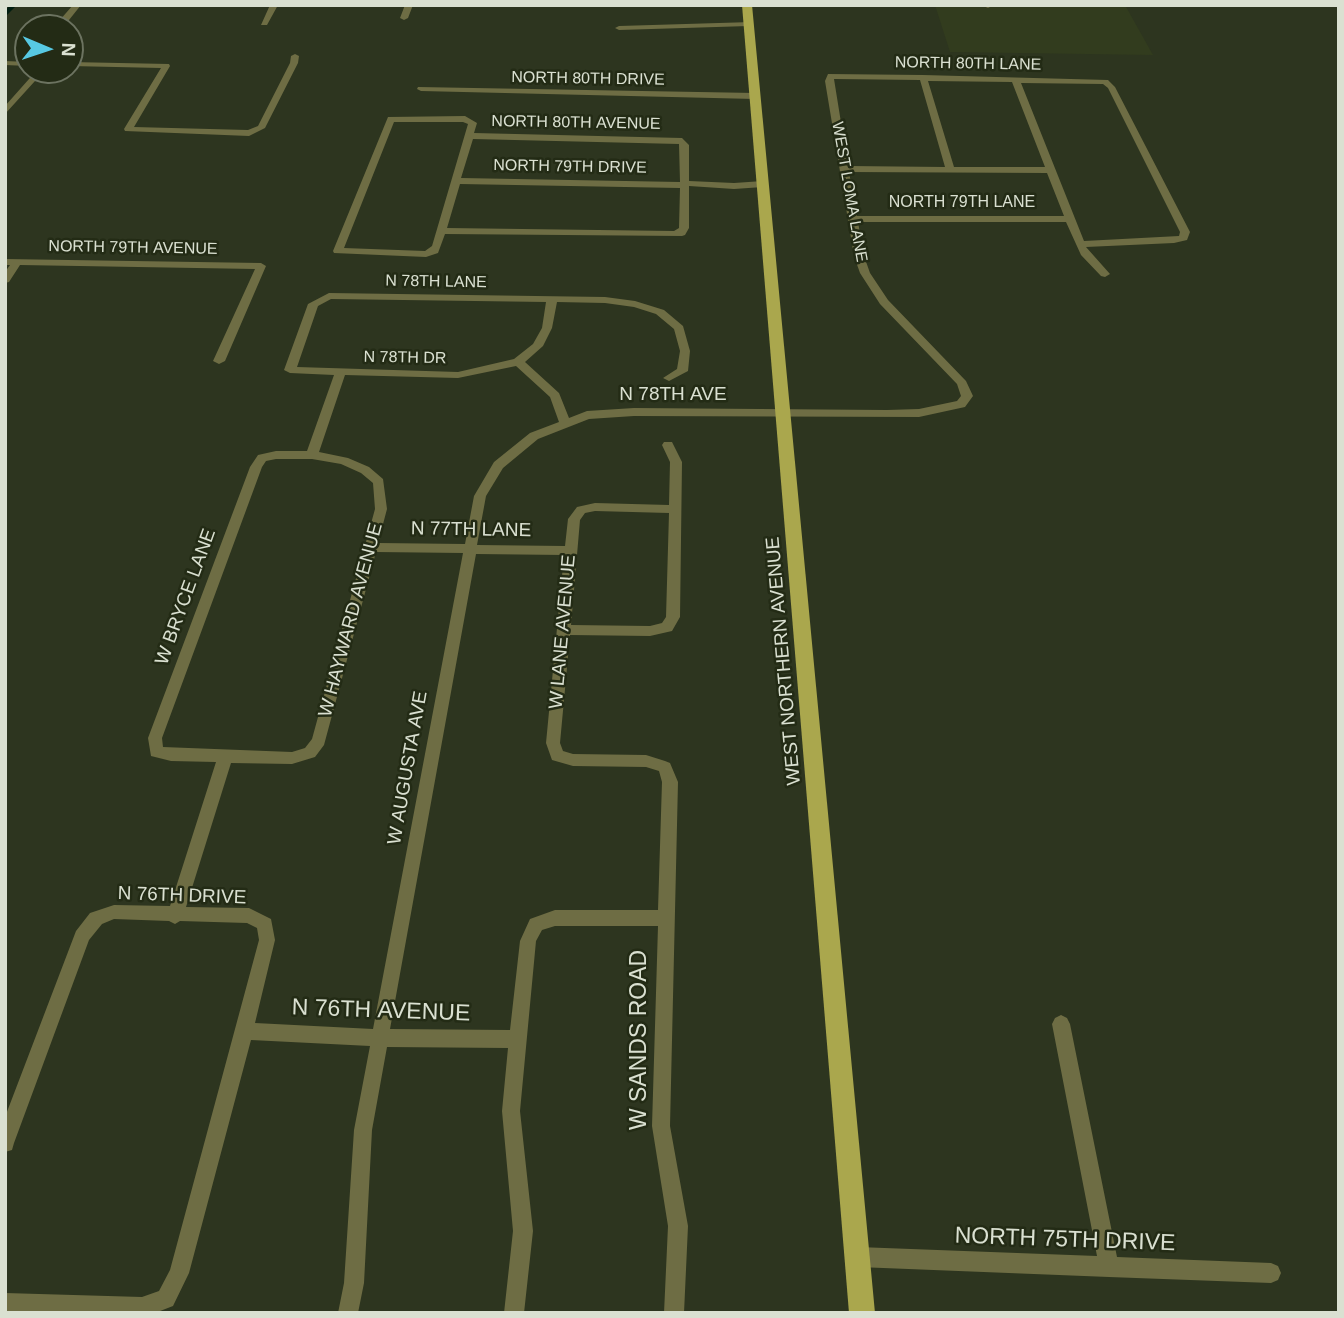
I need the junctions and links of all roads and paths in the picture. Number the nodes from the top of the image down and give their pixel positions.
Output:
1 (274, 5) edge
2 (409, 5) edge
3 (747, 5) edge
4 (404, 18) dead end
5 (264, 23) dead end
6 (749, 24) junction
7 (618, 27) dead end
8 (295, 56) dead end
9 (84, 64) edge
10 (831, 76) joint
11 (923, 77) junction
12 (1015, 79) junction
13 (29, 84) edge
14 (421, 89) dead end
15 (755, 96) junction
16 (5, 112) edge
17 (469, 136) junction
18 (845, 169) junction
19 (950, 169) junction
20 (1051, 170) junction
21 (456, 181) junction
22 (684, 184) junction
23 (762, 184) junction
24 (853, 219) junction
25 (1071, 219) junction
26 (442, 231) junction
27 (1080, 244) junction
28 (5, 262) edge
29 (17, 262) junction
30 (1105, 274) dead end
31 (5, 280) edge
32 (552, 299) junction
33 (219, 361) dead end
34 (518, 362) junction
35 (289, 370) joint
36 (340, 373) junction
37 (669, 378) dead end
38 (784, 413) junction
39 (565, 422) junction
40 (668, 445) dead end
41 (312, 455) junction
42 (262, 458) joint
43 (674, 509) junction
44 (370, 547) junction
45 (470, 548) junction
46 (570, 551) junction
47 (565, 630) junction
48 (226, 756) junction
49 (664, 767) joint
50 (176, 916) junction
51 (666, 919) junction
52 (1060, 1024) dead end
53 (244, 1031) junction
54 (380, 1038) junction
55 (518, 1039) junction
56 (5, 1143) edge
57 (858, 1257) junction
58 (1109, 1267) junction
59 (1271, 1273) dead end
60 (5, 1303) edge
61 (348, 1313) edge
62 (514, 1313) edge
63 (674, 1313) edge
64 (863, 1313) edge

1 - 5 street
2 - 4 street
3 - 6 main road, WEST NORTHERN AVENUE
6 - 7 street
6 - 15 main road, WEST NORTHERN AVENUE
8 - 9 street
10 - 11 street, NORTH 80TH LANE
10 - 18 street, WEST LOMA LANE
11 - 12 street, NORTH 80TH LANE
11 - 19 street
12 - 20 street
12 - 27 street, NORTH 80TH LANE
13 - 16 street
14 - 15 street, NORTH 80TH DRIVE
15 - 23 main road, WEST NORTHERN AVENUE
17 - 21 street
17 - 22 street, NORTH 80TH AVENUE
17 - 26 street, NORTH 80TH AVENUE
18 - 19 street
18 - 24 street, WEST LOMA LANE
19 - 20 street
20 - 25 street
21 - 22 street, NORTH 79TH DRIVE
21 - 26 street
22 - 23 street, NORTH 79TH DRIVE
22 - 26 street
23 - 38 main road, WEST NORTHERN AVENUE
24 - 25 street, NORTH 79TH LANE
24 - 38 street, WEST LOMA LANE
25 - 27 street
27 - 30 street
28 - 29 street, NORTH 79TH AVENUE
29 - 31 street
29 - 33 street, NORTH 79TH AVENUE
32 - 34 street
32 - 35 street, N 78TH LANE
32 - 37 street
34 - 36 street, N 78TH DR
34 - 39 street
35 - 36 street, N 78TH DR
36 - 41 street
38 - 39 street, N 78TH AVE
38 - 57 main road, WEST NORTHERN AVENUE
39 - 45 street, W AUGUSTA AVE
40 - 43 street
41 - 42 street, W HAYWARD AVENUE
41 - 44 street, W HAYWARD AVENUE
42 - 48 street, W BRYCE LANE
43 - 46 street, W LANE AVENUE
43 - 47 street
44 - 45 street, N 77TH LANE
44 - 48 street, W HAYWARD AVENUE
45 - 46 street, N 77TH LANE
45 - 54 street, W AUGUSTA AVE
46 - 47 street, W LANE AVENUE
47 - 49 street, W LANE AVENUE
48 - 50 street
49 - 51 street, W SANDS ROAD
50 - 53 street, N 76TH DRIVE
50 - 56 street, N 76TH DRIVE
51 - 55 street
51 - 63 street, W SANDS ROAD
52 - 58 street
53 - 54 street, N 76TH AVENUE
53 - 60 street
54 - 55 street, N 76TH AVENUE
54 - 61 street, W AUGUSTA AVE
55 - 62 street
57 - 58 street, NORTH 75TH DRIVE
57 - 64 main road, WEST NORTHERN AVENUE
58 - 59 street, NORTH 75TH DRIVE

